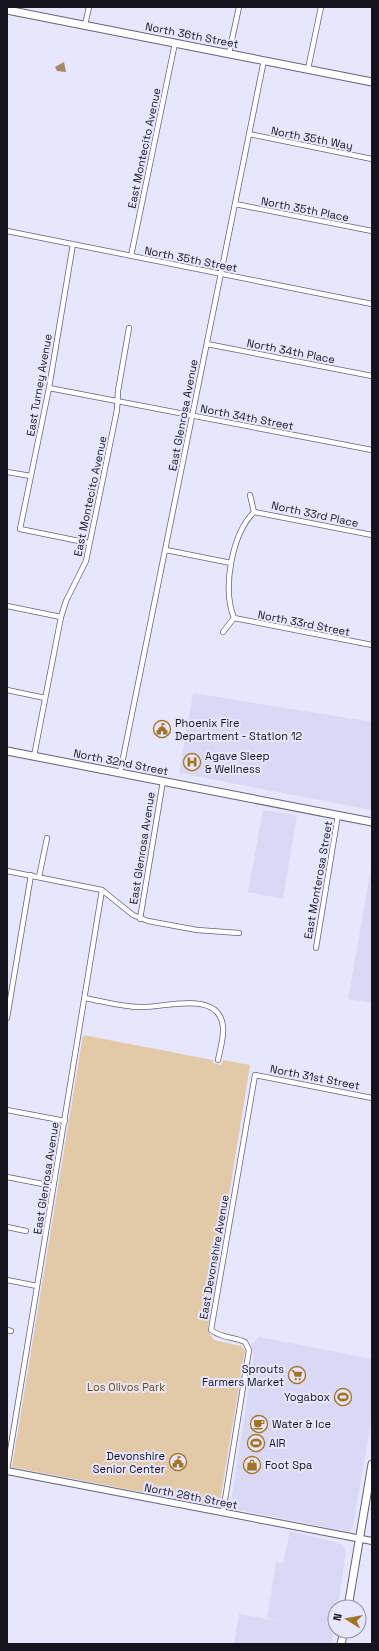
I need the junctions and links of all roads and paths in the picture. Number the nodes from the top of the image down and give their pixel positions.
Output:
1 (89, 7) edge
2 (239, 7) edge
3 (321, 7) edge
4 (7, 10) edge
5 (85, 25) junction
6 (175, 43) junction
7 (229, 54) junction
8 (264, 60) junction
9 (308, 69) junction
10 (372, 82) edge
11 (249, 134) junction
12 (372, 159) edge
13 (235, 204) junction
14 (7, 231) edge
15 (372, 231) edge
16 (72, 244) junction
17 (131, 256) junction
18 (221, 274) junction
19 (372, 304) edge
20 (129, 328) dead end
21 (207, 344) junction
22 (372, 376) edge
23 (49, 388) junction
24 (118, 401) junction
25 (192, 416) junction
26 (372, 450) edge
27 (7, 472) edge
28 (31, 476) junction
29 (250, 495) dead end
30 (254, 512) junction
31 (372, 535) edge
32 (89, 544) junction
33 (166, 550) junction
34 (231, 563) junction
35 (7, 606) edge
36 (61, 617) junction
37 (234, 618) junction
38 (223, 632) dead end
39 (372, 645) edge
40 (7, 690) edge
41 (46, 698) junction
42 (7, 751) edge
43 (34, 756) junction
44 (120, 773) junction
45 (163, 781) junction
46 (338, 815) junction
47 (372, 822) edge
48 (47, 838) dead end
49 (7, 870) edge
50 (31, 876) junction
51 (39, 877) junction
52 (102, 890) junction
53 (140, 919) junction
54 (239, 933) dead end
55 (316, 948) dead end
56 (84, 998) junction
57 (7, 1018) edge
58 (218, 1060) dead end
59 (255, 1075) joint
60 (372, 1098) edge
61 (7, 1110) edge
62 (65, 1121) junction
63 (7, 1178) edge
64 (53, 1186) junction
65 (7, 1227) edge
66 (26, 1231) dead end
67 (7, 1280) edge
68 (37, 1286) junction
69 (372, 1464) edge
70 (7, 1471) edge
71 (222, 1512) junction
72 (359, 1539) junction
73 (372, 1541) edge
74 (349, 1599) edge

1 - 5 street
2 - 7 street
3 - 9 street
4 - 5 main road, North 36th Street
5 - 6 main road, North 36th Street
6 - 7 main road, North 36th Street
6 - 17 street, East Montecito Avenue
7 - 8 main road, North 36th Street
8 - 9 main road, North 36th Street
8 - 11 street, East Glenrosa Avenue
9 - 10 main road, North 36th Street
11 - 12 street, North 35th Way
11 - 13 street, East Glenrosa Avenue
13 - 15 street, North 35th Place
13 - 18 street, East Glenrosa Avenue
14 - 16 street, North 35th Street
16 - 17 street, North 35th Street
16 - 23 street, East Turney Avenue
17 - 18 street, North 35th Street
18 - 19 street, North 35th Street
18 - 21 street, East Glenrosa Avenue
20 - 24 street, East Montecito Avenue
21 - 22 street, North 34th Place
21 - 25 street, East Glenrosa Avenue
23 - 24 street, North 34th Street
23 - 28 street, East Turney Avenue
24 - 25 street, North 34th Street
24 - 32 street, East Montecito Avenue
25 - 26 street, North 34th Street
25 - 33 street, East Glenrosa Avenue
27 - 28 street
28 - 32 street, East Turney Avenue
29 - 30 street
30 - 31 street, North 33rd Place
30 - 34 street
32 - 36 street, East Montecito Avenue
33 - 34 street
33 - 44 street, East Glenrosa Avenue
34 - 37 street
35 - 36 street
36 - 41 street, East Montecito Avenue
37 - 38 street
37 - 39 street, North 33rd Street
40 - 41 street
41 - 43 street, East Montecito Avenue
42 - 43 main road, North 32nd Street
43 - 44 main road, North 32nd Street
44 - 45 main road, North 32nd Street
45 - 46 main road, North 32nd Street
45 - 53 street, East Glenrosa Avenue
46 - 47 main road, North 32nd Street
46 - 55 street, East Monterosa Street
48 - 51 street
49 - 50 street
50 - 51 street
50 - 57 street
51 - 52 street
52 - 53 street
52 - 56 street, East Glenrosa Avenue
53 - 54 street
56 - 58 street
56 - 62 street, East Glenrosa Avenue
59 - 60 street, North 31st Street
59 - 71 street, East Devonshire Avenue
61 - 62 street
62 - 64 street, East Glenrosa Avenue
63 - 64 street
64 - 68 street, East Glenrosa Avenue
65 - 66 street
67 - 68 street
68 - 70 street, East Glenrosa Avenue
69 - 72 main road
70 - 71 street, North 28th Street
71 - 72 street, North 28th Street
72 - 73 street, North 28th Street
72 - 74 main road

